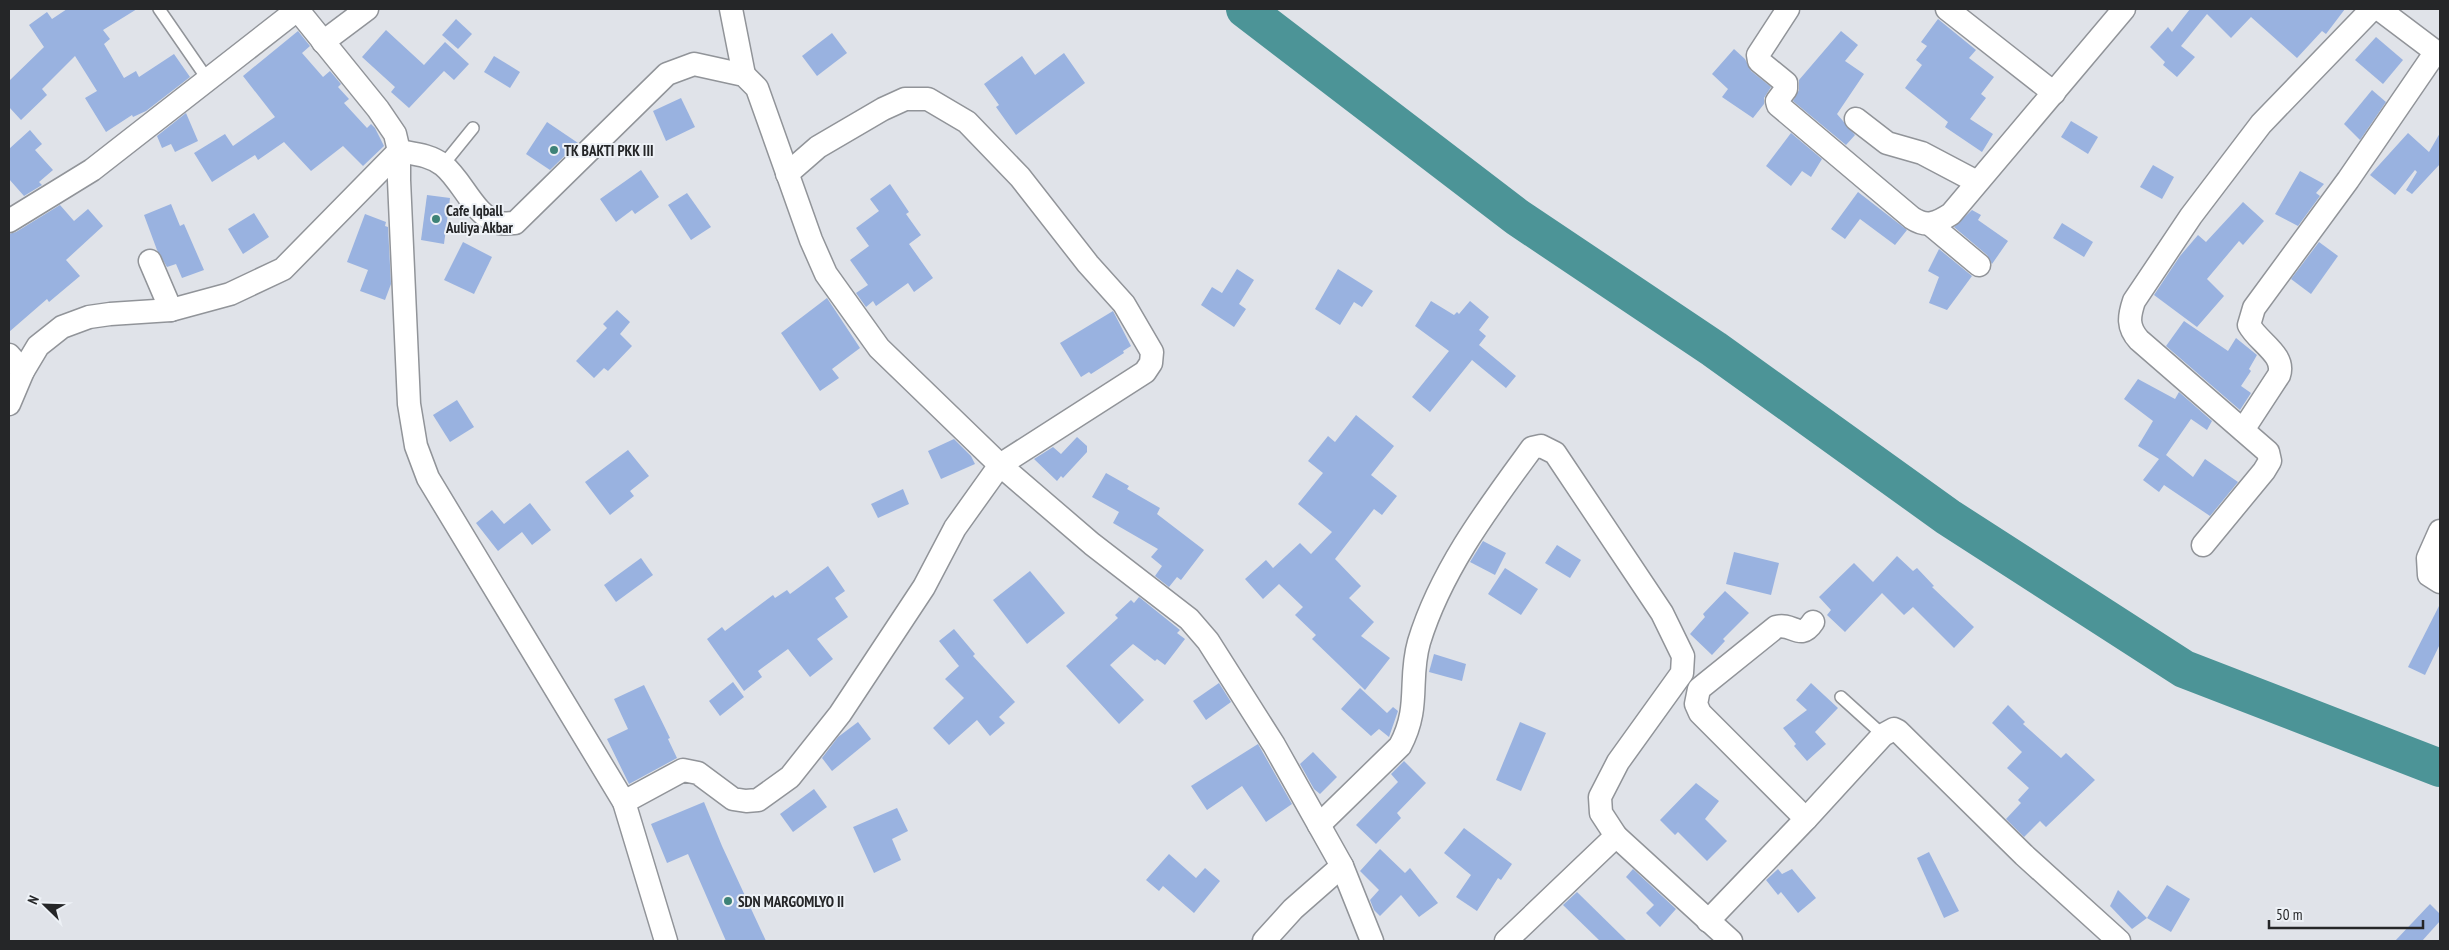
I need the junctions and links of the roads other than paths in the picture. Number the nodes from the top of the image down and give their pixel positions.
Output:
1 (159, 9) edge
2 (297, 9) edge
3 (367, 9) edge
4 (731, 9) edge
5 (1788, 9) edge
6 (1947, 9) edge
7 (2124, 9) edge
8 (2372, 9) edge
9 (2379, 9) edge
10 (323, 42) junction
11 (2438, 54) edge
12 (744, 75) junction
13 (208, 80) junction
14 (2054, 94) junction
15 (1856, 118) dead end
16 (474, 128) dead end
17 (400, 151) junction
18 (443, 165) junction
19 (787, 174) junction
20 (1977, 182) junction
21 (9, 221) edge
22 (1930, 224) junction
23 (150, 261) dead end
24 (1979, 265) dead end
25 (171, 310) junction
26 (16, 363) edge
27 (9, 404) edge
28 (2243, 430) junction
29 (1000, 465) junction
30 (2440, 531) edge
31 (2204, 545) dead end
32 (2440, 582) edge
33 (1813, 622) dead end
34 (1841, 698) dead end
35 (1883, 735) junction
36 (624, 802) junction
37 (1806, 819) junction
38 (1319, 825) junction
39 (1616, 836) junction
40 (1342, 866) junction
41 (1708, 921) junction
42 (666, 941) edge
43 (1264, 941) edge
44 (1372, 941) edge
45 (1506, 941) edge
46 (1730, 941) edge
47 (2119, 941) edge

1 - 13 lane
2 - 10 street
2 - 13 street
3 - 10 street
4 - 12 street
5 - 22 street
6 - 14 street
7 - 14 street
8 - 28 street
9 - 11 street
10 - 17 street
11 - 28 street
12 - 18 street
12 - 19 street
13 - 21 street
14 - 20 street
15 - 20 street
16 - 18 lane
17 - 18 street
17 - 25 street
17 - 36 street
19 - 29 street
19 - 29 street
20 - 22 street
22 - 24 street
23 - 25 street
25 - 26 street
26 - 27 street
28 - 31 street
29 - 36 street
29 - 38 street
30 - 32 street
33 - 37 street
34 - 35 lane
35 - 37 street
35 - 47 street
36 - 42 street
37 - 41 street
38 - 39 street
38 - 40 street
39 - 41 street
39 - 45 street
40 - 43 street
40 - 44 street
41 - 46 street

